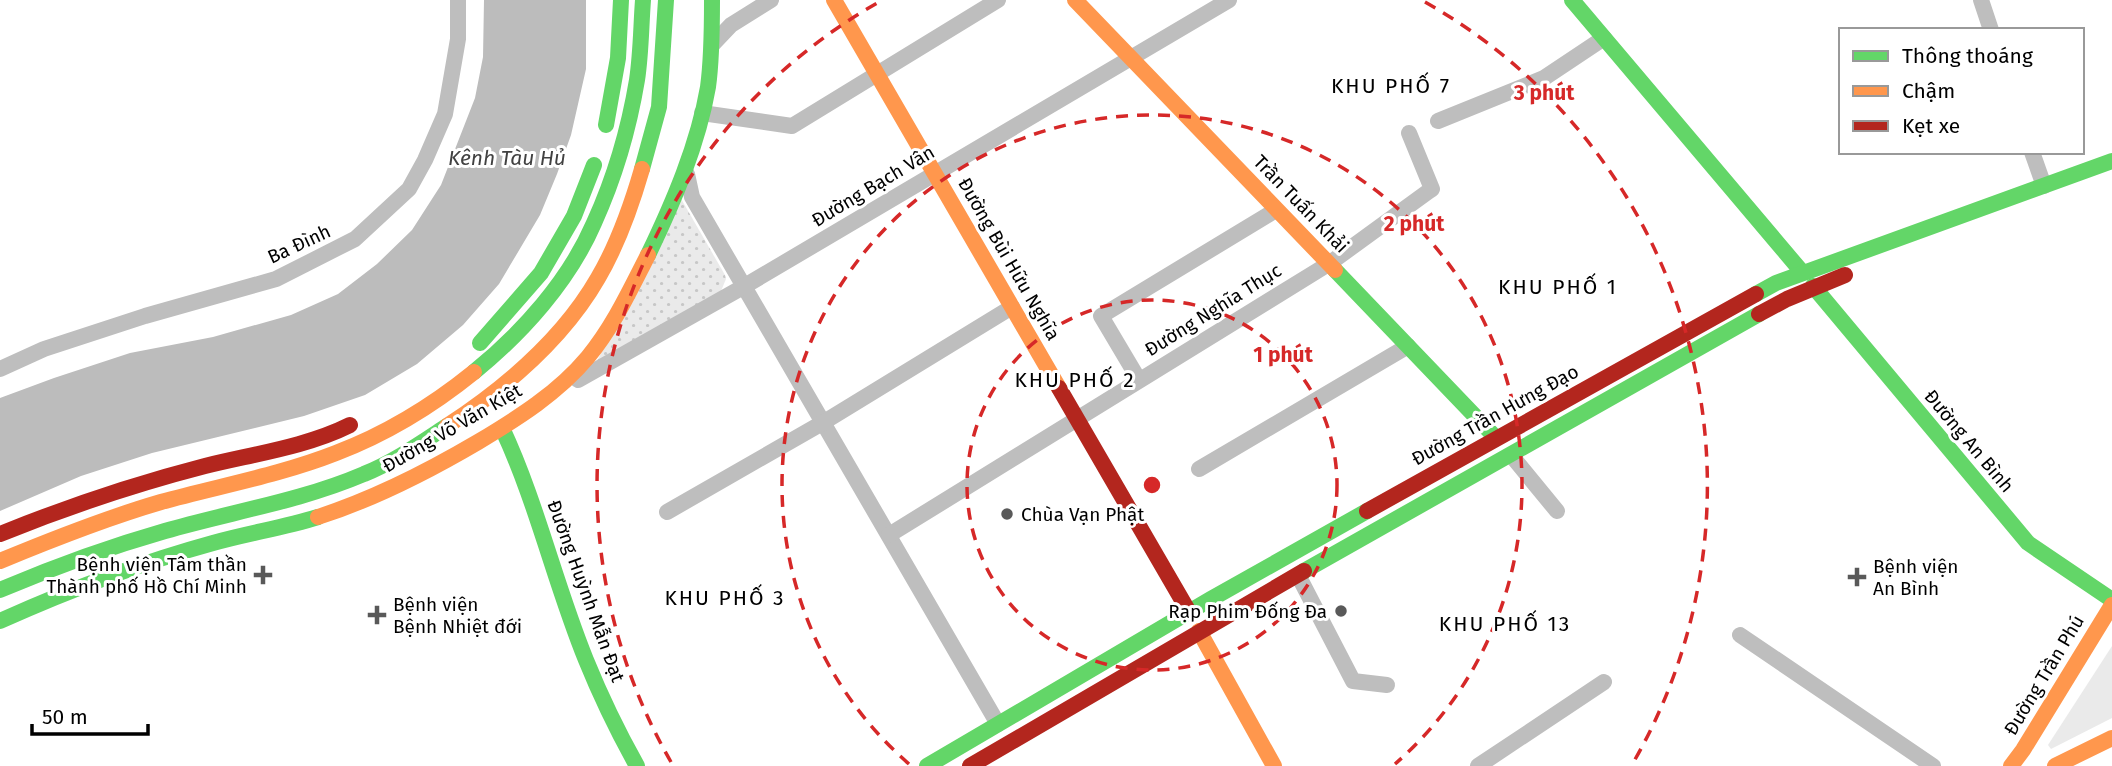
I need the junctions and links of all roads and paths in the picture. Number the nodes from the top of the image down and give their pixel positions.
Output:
1 (458, 0) edge
2 (621, 0) edge
3 (643, 0) edge
4 (666, 0) edge
5 (771, 0) edge
6 (834, 0) edge
7 (998, 0) edge
8 (1075, 0) edge
9 (1229, 0) edge
10 (1572, 0) edge
11 (1981, 0) edge
12 (712, 7) edge
13 (731, 25) junction
14 (1990, 28) edge
15 (1604, 38) junction
16 (712, 46) junction
17 (1131, 58) junction
18 (877, 73) junction
19 (702, 113) junction
20 (1438, 121) dead end
21 (1409, 133) dead end
22 (2033, 154) edge
23 (686, 161) junction
24 (2112, 162) edge
25 (935, 174) junction
26 (2046, 194) junction
27 (1276, 210) junction
28 (1330, 263) junction
29 (1862, 269) dead end
30 (1802, 272) junction
31 (1814, 286) junction
32 (743, 287) junction
33 (1012, 307) junction
34 (1408, 346) junction
35 (0, 369) edge
36 (469, 378) junction
37 (1139, 380) junction
38 (486, 400) junction
39 (537, 404) junction
40 (1077, 419) junction
41 (359, 421) dead end
42 (824, 422) junction
43 (502, 428) junction
44 (1496, 438) junction
45 (1511, 455) junction
46 (1199, 469) dead end
47 (667, 512) dead end
48 (1557, 512) dead end
49 (0, 534) edge
50 (889, 535) junction
51 (0, 561) edge
52 (1298, 575) junction
53 (0, 590) edge
54 (2112, 603) edge
55 (1189, 612) junction
56 (0, 621) edge
57 (1199, 631) junction
58 (1740, 635) dead end
59 (1604, 682) dead end
60 (1387, 685) dead end
61 (998, 724) junction
62 (2112, 738) edge
63 (1009, 744) junction
64 (637, 766) edge
65 (927, 766) edge
66 (970, 766) edge
67 (1274, 766) edge
68 (1478, 766) edge
69 (1933, 766) edge
70 (2011, 766) edge
71 (2055, 766) edge

1 - 35 street, Ba Đình
2 - 36 main road, Đường Huỳnh Mẫn Đạt
3 - 36 main road, Đường Võ Văn Kiệt
4 - 38 main road, Đường Võ Văn Kiệt
5 - 13 street
6 - 18 main road, Đường Bùi Hữu Nghĩa
7 - 18 street
8 - 17 main road, Trần Tuấn Khải
9 - 17 street, Đường Bạch Vân
10 - 15 main road
11 - 14 street
12 - 13 street
12 - 16 main road, Đường Võ Văn Kiệt
13 - 16 street
15 - 20 street
15 - 30 main road
16 - 19 main road, Đường Võ Văn Kiệt
17 - 25 street, Đường Bạch Vân
17 - 27 main road, Trần Tuấn Khải
18 - 19 street
18 - 25 main road, Đường Bùi Hữu Nghĩa
19 - 23 main road, Đường Võ Văn Kiệt
21 - 28 street, Đường Nghĩa Thục
22 - 26 street
23 - 32 street
23 - 39 main road, Đường Võ Văn Kiệt
24 - 26 main road, Đường Trần Hưng Đạo
25 - 32 street, Đường Bạch Vân
25 - 33 main road, Đường Bùi Hữu Nghĩa
26 - 30 main road, Đường Trần Hưng Đạo
27 - 28 main road, Trần Tuấn Khải
27 - 37 street
28 - 34 main road, Trần Tuấn Khải
28 - 37 street, Đường Nghĩa Thục
29 - 31 main road, Đường Trần Hưng Đạo
30 - 31 main road, Đường An Bình
30 - 44 main road, Đường Trần Hưng Đạo
31 - 45 main road, Đường Trần Hưng Đạo
31 - 54 main road, Đường An Bình
32 - 39 street, Đường Bạch Vân
32 - 42 street
33 - 40 main road, Đường Bùi Hữu Nghĩa
33 - 42 street
34 - 44 main road, Trần Tuấn Khải
34 - 46 street
36 - 38 main road, Đường Huỳnh Mẫn Đạt
36 - 51 main road, Đường Võ Văn Kiệt
37 - 40 street, Đường Nghĩa Thục
38 - 43 main road, Đường Huỳnh Mẫn Đạt
38 - 53 main road, Đường Võ Văn Kiệt
39 - 43 main road, Đường Võ Văn Kiệt
40 - 50 street, Đường Nghĩa Thục
40 - 55 main road, Đường Bùi Hữu Nghĩa
41 - 49 main road
42 - 47 street
42 - 50 street
43 - 56 main road, Đường Võ Văn Kiệt
43 - 64 main road, Đường Huỳnh Mẫn Đạt
44 - 45 main road, Trần Tuấn Khải
44 - 55 main road, Đường Trần Hưng Đạo
45 - 48 street
45 - 52 main road, Đường Trần Hưng Đạo
50 - 61 street
52 - 57 main road, Đường Trần Hưng Đạo
52 - 60 street
54 - 70 main road, Đường Trần Phú
55 - 57 main road, Đường Bùi Hữu Nghĩa
55 - 61 main road, Đường Trần Hưng Đạo
57 - 63 main road, Đường Trần Hưng Đạo
57 - 67 main road
58 - 69 street
59 - 68 street
61 - 63 main road
61 - 65 main road, Đường Trần Hưng Đạo
62 - 71 main road
63 - 66 main road, Đường Trần Hưng Đạo

